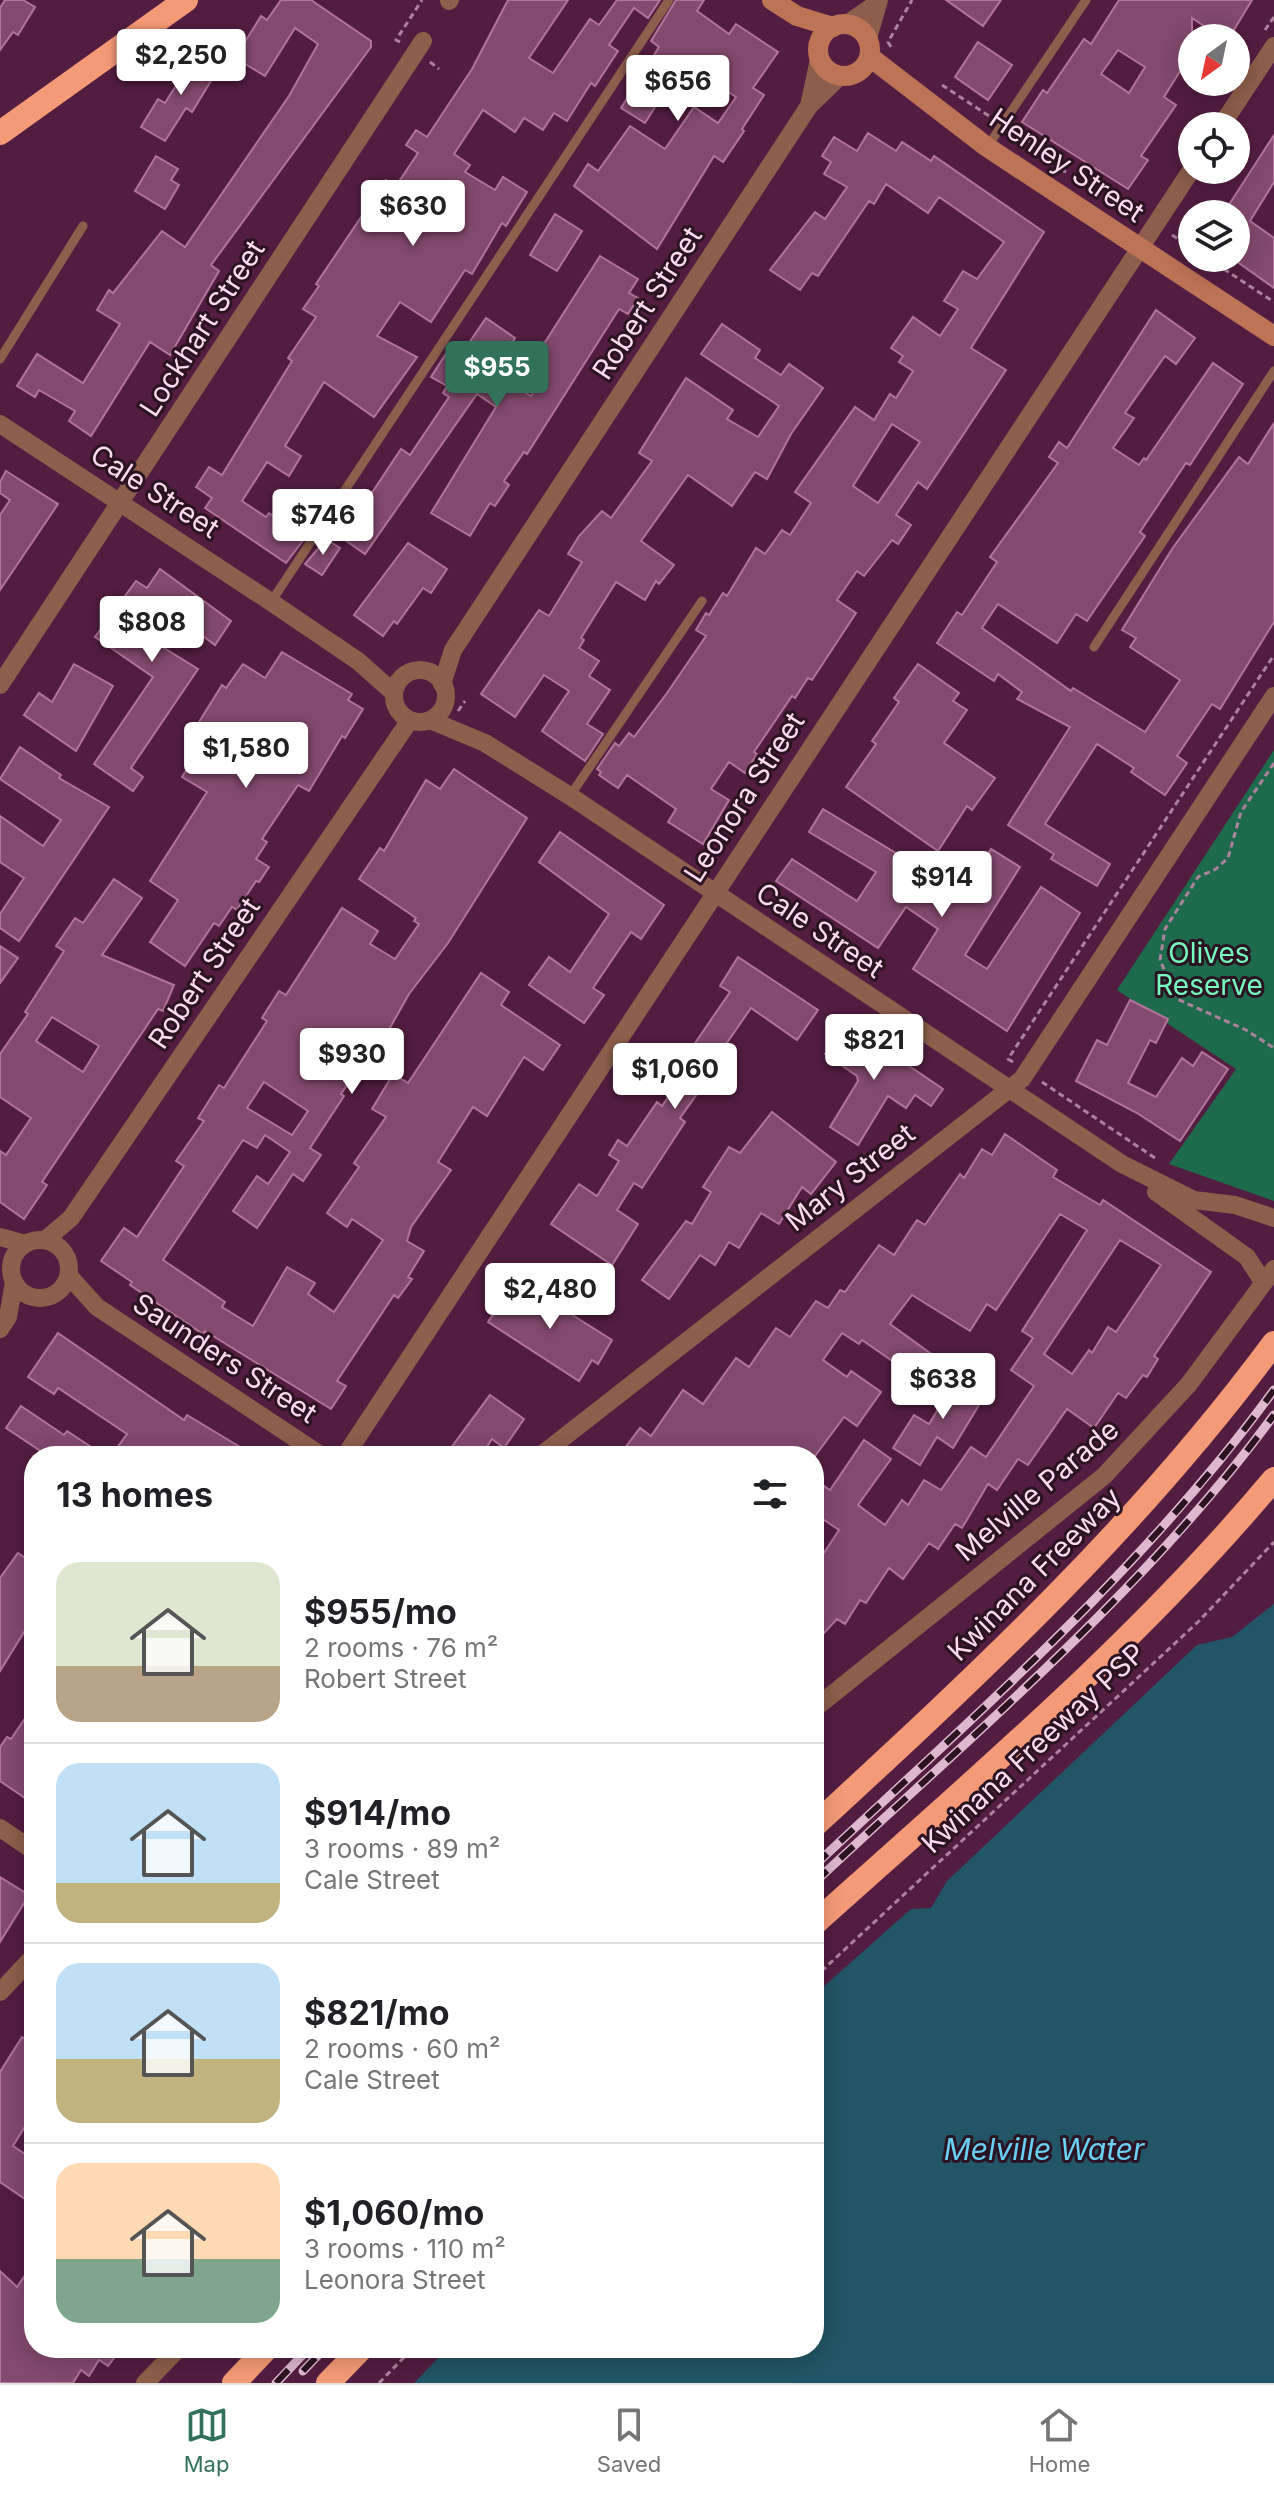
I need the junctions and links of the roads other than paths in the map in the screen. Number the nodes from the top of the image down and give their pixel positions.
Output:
1 (186, 0) edge
2 (669, 0) edge
3 (772, 0) edge
4 (1086, 0) edge
5 (878, 2) edge
6 (830, 38) junction
7 (423, 41) dead end
8 (1274, 46) edge
9 (859, 61) junction
10 (809, 106) junction
11 (1230, 112) edge
12 (0, 133) edge
13 (987, 147) junction
14 (1182, 184) edge
15 (83, 226) dead end
16 (1140, 248) junction
17 (1274, 336) edge
18 (0, 359) edge
19 (1274, 371) edge
20 (0, 424) edge
21 (122, 503) junction
22 (702, 601) dead end
23 (271, 602) junction
24 (1094, 647) dead end
25 (453, 650) junction
26 (358, 661) junction
27 (411, 673) junction
28 (0, 685) edge
29 (444, 693) junction
30 (1274, 696) edge
31 (400, 707) junction
32 (430, 720) junction
33 (485, 743) junction
34 (570, 796) junction
35 (715, 893) junction
36 (1007, 1089) junction
37 (1122, 1164) junction
38 (71, 1218) junction
39 (1274, 1218) edge
40 (0, 1237) edge
41 (45, 1240) junction
42 (25, 1244) junction
43 (67, 1255) junction
44 (6, 1256) edge
45 (1268, 1275) edge
46 (69, 1276) junction
47 (14, 1282) junction
48 (46, 1297) junction
49 (97, 1307) junction
50 (4, 1323) edge
51 (1274, 1343) edge
52 (307, 1446) edge
53 (352, 1446) edge
54 (553, 1446) edge
55 (1274, 1479) edge
56 (824, 1701) edge
57 (824, 1817) edge
58 (0, 1828) edge
59 (24, 1844) edge
60 (824, 1915) edge
61 (24, 1967) edge
62 (0, 1992) edge
63 (169, 2358) edge
64 (258, 2358) edge
65 (352, 2358) edge
66 (145, 2383) edge
67 (234, 2383) edge
68 (328, 2383) edge

1 - 12 highway
2 - 23 lane
3 - 6 street
4 - 13 lane
5 - 6 street
5 - 9 street
6 - 9 street
6 - 9 street
6 - 10 street, Robert Street
7 - 21 street, Lockhart Street
8 - 11 street
9 - 10 street, Robert Street
9 - 13 street, Henley Street
10 - 25 street, Robert Street
13 - 16 street, Henley Street
14 - 16 street, Leonora Street
15 - 18 lane
16 - 17 street, Henley Street
16 - 35 street, Leonora Street
19 - 24 lane
20 - 21 street, Cale Street
21 - 23 street, Cale Street
21 - 28 street, Lockhart Street
22 - 34 lane
23 - 26 street, Cale Street
25 - 27 street, Robert Street
25 - 29 street, Robert Street
26 - 27 street, Cale Street
26 - 31 street, Cale Street
27 - 29 street
27 - 31 street
29 - 32 street
29 - 33 street, Cale Street
30 - 36 street, Mary Street
31 - 32 street
31 - 38 street, Robert Street
32 - 33 street, Cale Street
33 - 34 street, Cale Street
34 - 35 street, Cale Street
35 - 36 street, Cale Street
35 - 53 street, Leonora Street
36 - 37 street, Cale Street
36 - 54 street, Mary Street
37 - 39 street, Cale Street
37 - 45 street, Cale Street
38 - 41 street, Robert Street
38 - 43 street, Robert Street
40 - 42 street
41 - 42 street
41 - 43 street
42 - 44 street
43 - 46 street
44 - 47 street
45 - 56 street, Melville Parade
46 - 48 street
46 - 49 street, Saunders Street
47 - 48 street, Saunders Street
47 - 50 street
48 - 49 street, Saunders Street
48 - 50 street
49 - 52 street, Saunders Street
51 - 57 highway, Kwinana Freeway
55 - 60 highway
58 - 59 street
61 - 62 street
63 - 66 street
64 - 67 highway
65 - 68 highway

